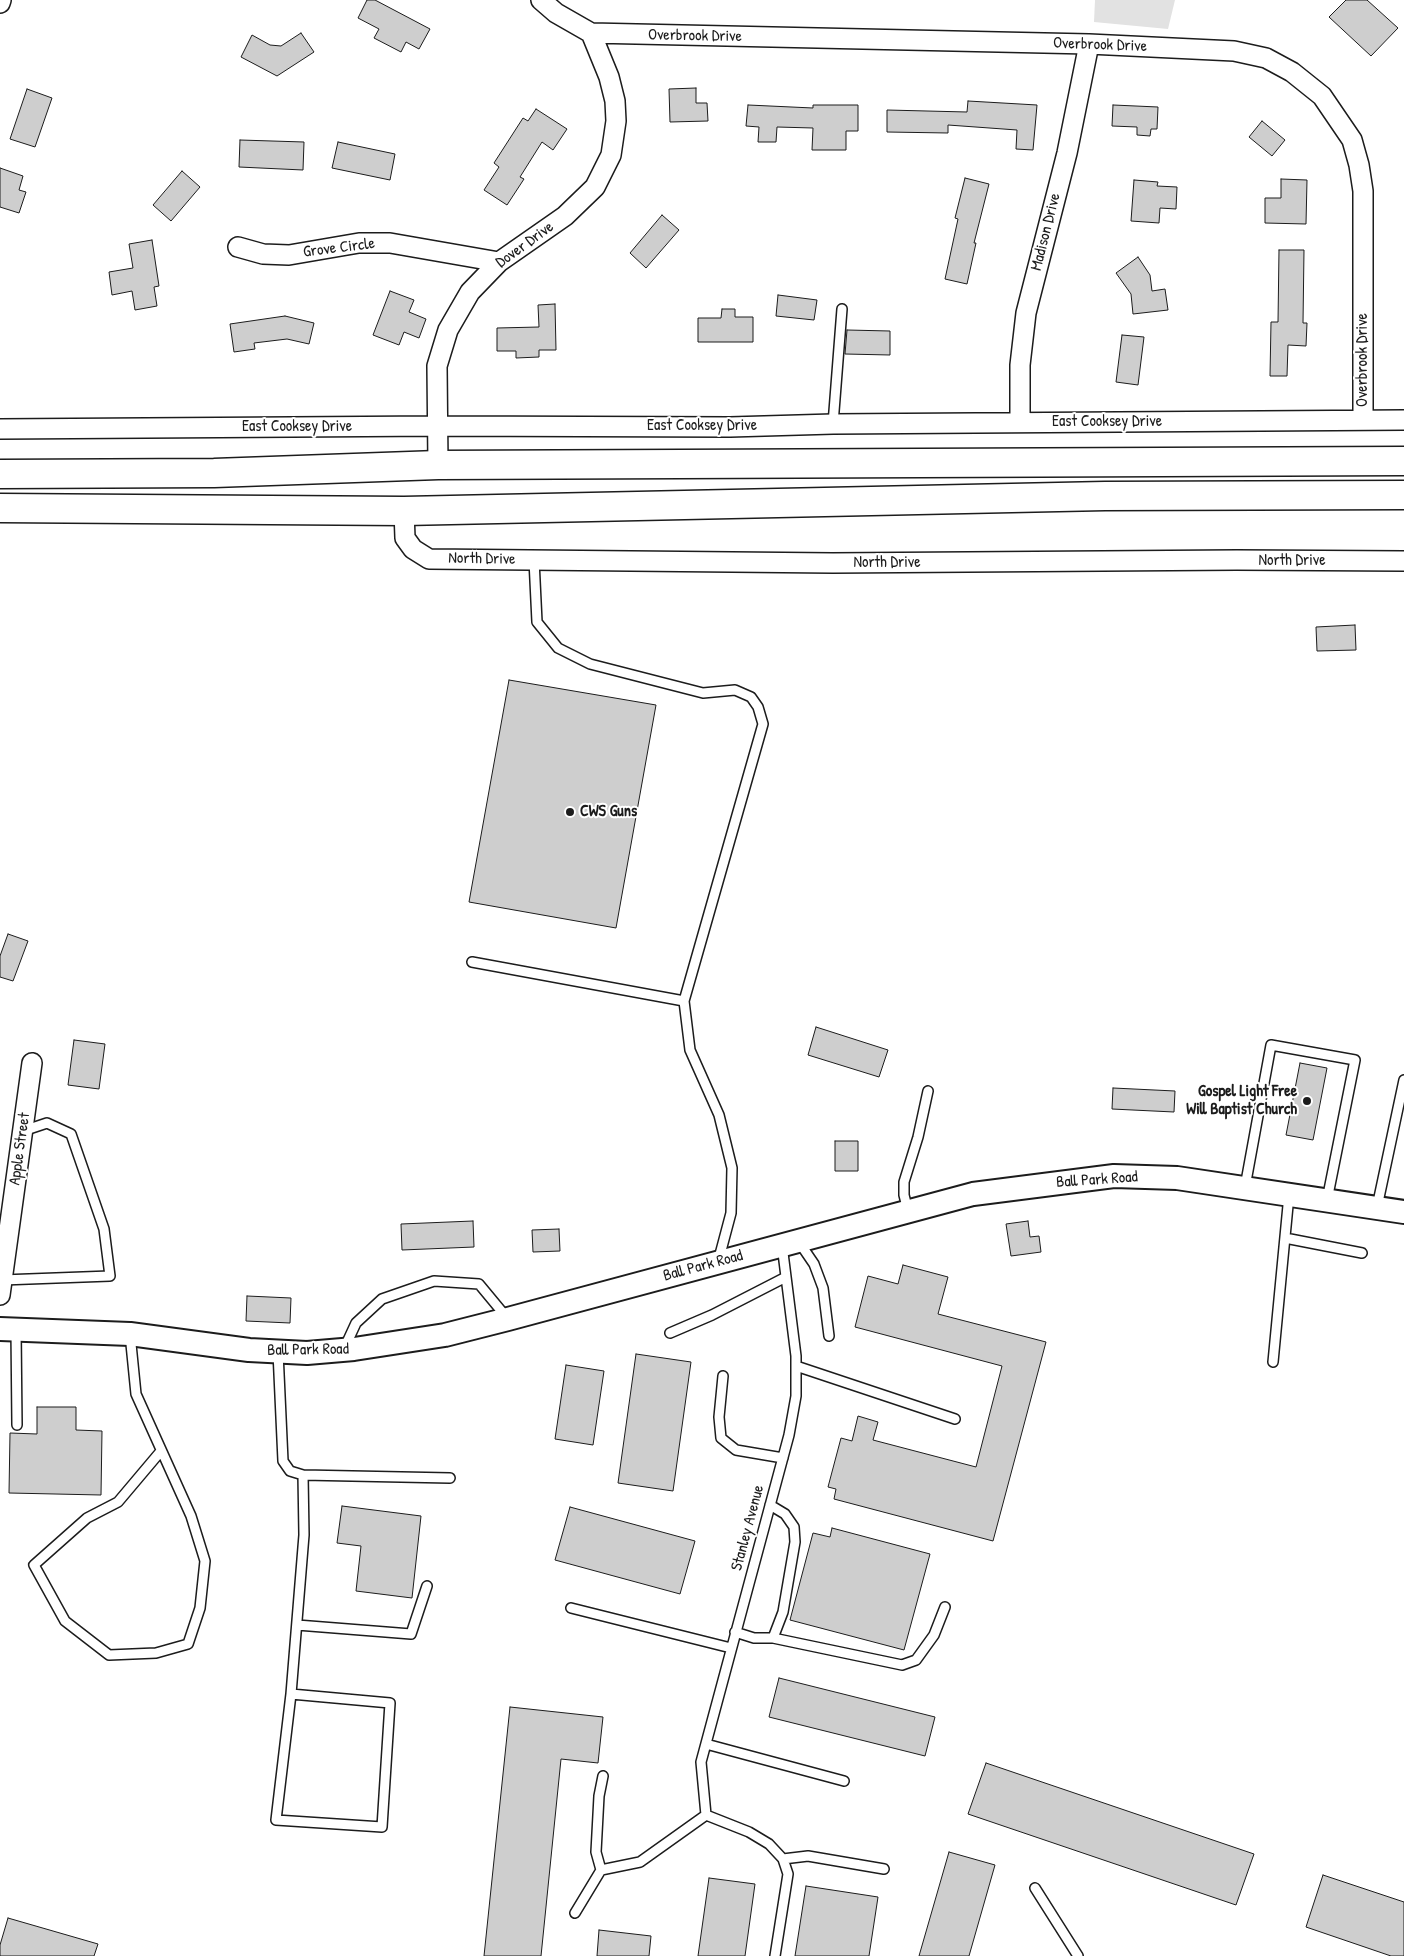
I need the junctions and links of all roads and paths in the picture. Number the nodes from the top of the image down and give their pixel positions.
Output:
1 (541, 0) edge
2 (591, 33) junction
3 (1088, 44) junction
4 (238, 247) dead end
5 (499, 262) junction
6 (842, 309) dead end
7 (1363, 419) junction
8 (1404, 420) edge
9 (1020, 422) junction
10 (833, 424) junction
11 (437, 426) junction
12 (0, 429) edge
13 (1404, 461) edge
14 (438, 465) junction
15 (0, 474) edge
16 (1404, 496) edge
17 (0, 508) edge
18 (404, 511) junction
19 (534, 560) junction
20 (1404, 561) edge
21 (472, 962) dead end
22 (684, 1001) junction
23 (32, 1063) dead end
24 (1404, 1080) edge
25 (928, 1090) dead end
26 (23, 1130) junction
27 (1244, 1188) junction
28 (1289, 1194) junction
29 (1327, 1200) junction
30 (1377, 1208) junction
31 (908, 1211) junction
32 (1404, 1212) edge
33 (1285, 1238) junction
34 (790, 1242) junction
35 (1362, 1253) dead end
36 (718, 1262) junction
37 (786, 1277) junction
38 (1, 1287) edge
39 (508, 1319) junction
40 (8, 1329) edge
41 (670, 1333) dead end
42 (130, 1334) junction
43 (828, 1336) dead end
44 (344, 1350) junction
45 (278, 1352) junction
46 (1273, 1362) dead end
47 (796, 1366) junction
48 (723, 1376) dead end
49 (955, 1419) dead end
50 (17, 1425) dead end
51 (162, 1451) junction
52 (783, 1458) junction
53 (303, 1475) junction
54 (450, 1478) dead end
55 (770, 1505) junction
56 (427, 1586) dead end
57 (571, 1608) dead end
58 (945, 1608) dead end
59 (297, 1624) junction
60 (735, 1632) junction
61 (773, 1638) junction
62 (731, 1648) junction
63 (291, 1694) junction
64 (706, 1744) junction
65 (603, 1776) dead end
66 (844, 1781) dead end
67 (706, 1815) junction
68 (783, 1859) junction
69 (884, 1869) dead end
70 (601, 1870) junction
71 (1035, 1888) dead end
72 (575, 1913) dead end
73 (775, 1956) edge
74 (1078, 1956) edge

1 - 2 street, Overbrook Drive
2 - 3 street, Overbrook Drive
2 - 5 street, Dover Drive
3 - 7 street, Overbrook Drive
3 - 9 street, Madison Drive
4 - 5 street, Grove Circle
5 - 11 street, Dover Drive
6 - 10 lane
7 - 8 street, East Cooksey Drive
7 - 9 street, East Cooksey Drive
9 - 10 street, East Cooksey Drive
10 - 11 street, East Cooksey Drive
11 - 12 street, East Cooksey Drive
11 - 14 street, Dover Drive
13 - 14 highway
14 - 15 highway
16 - 18 highway
17 - 18 highway
18 - 19 street, North Drive
19 - 20 street, North Drive
19 - 22 lane
21 - 22 lane
22 - 36 lane
23 - 26 street, Apple Street
24 - 30 lane
25 - 31 lane
26 - 38 street, Apple Street
26 - 38 lane
27 - 28 street, Ball Park Road
27 - 29 lane
27 - 31 street, Ball Park Road
28 - 29 street, Ball Park Road
28 - 33 lane
29 - 30 street, Ball Park Road
30 - 32 street, Ball Park Road
31 - 34 street, Ball Park Road
33 - 35 lane
33 - 46 lane
34 - 36 street, Ball Park Road
34 - 37 lane, Stanley Avenue
34 - 43 lane
36 - 39 street, Ball Park Road
37 - 41 lane
37 - 47 lane, Stanley Avenue
39 - 44 street, Ball Park Road
39 - 44 lane
40 - 42 street, Ball Park Road
40 - 50 lane
42 - 45 street, Ball Park Road
42 - 51 lane
44 - 45 street, Ball Park Road
45 - 53 lane
47 - 49 lane
47 - 52 lane, Stanley Avenue
48 - 52 lane
51 - 51 lane
52 - 55 lane, Stanley Avenue
53 - 54 lane
53 - 59 lane
55 - 60 lane, Stanley Avenue
55 - 61 lane
56 - 59 lane
57 - 62 lane
58 - 61 lane
59 - 63 lane
60 - 61 lane
60 - 62 lane, Stanley Avenue
62 - 64 lane, Stanley Avenue
63 - 63 lane
64 - 66 lane
64 - 67 lane, Stanley Avenue
65 - 70 lane
67 - 68 lane
67 - 70 lane
68 - 69 lane
68 - 73 lane
70 - 72 lane
71 - 74 lane

